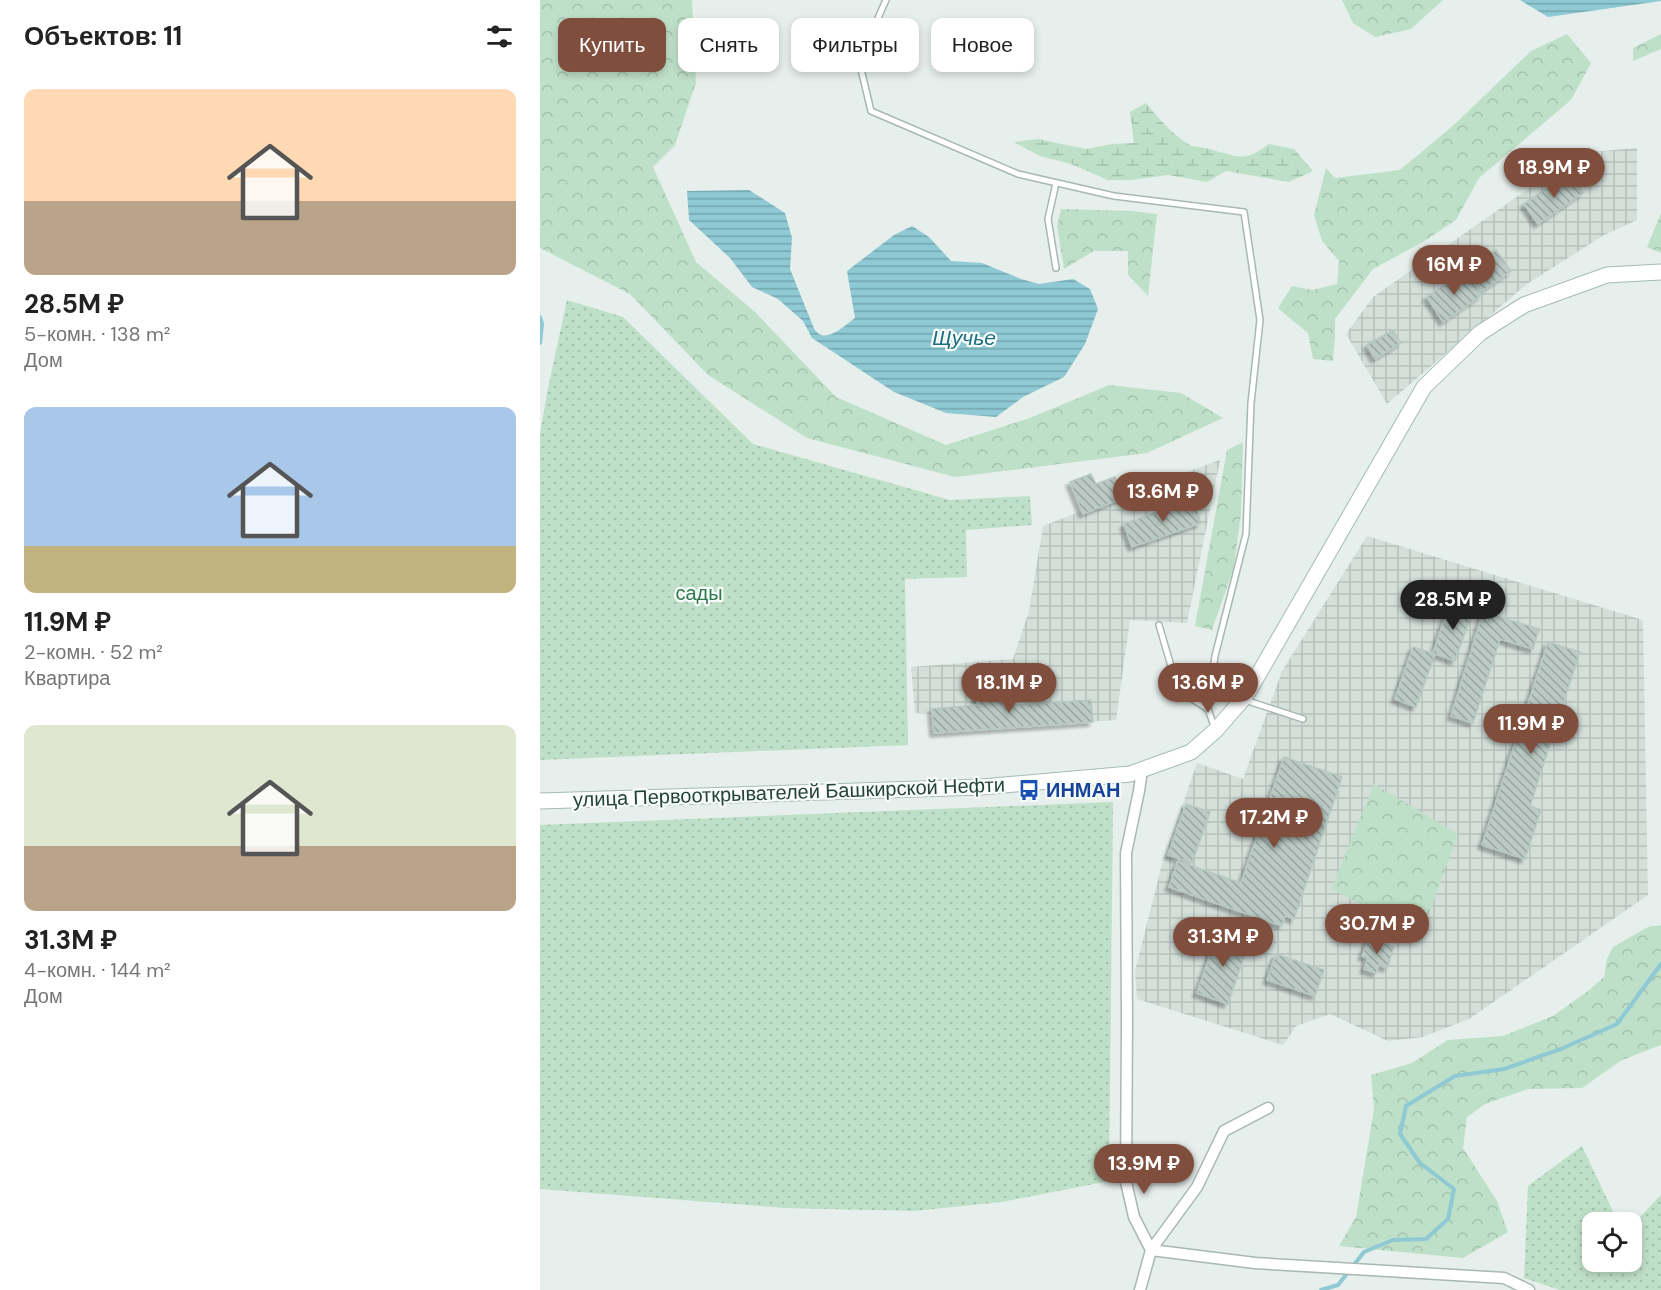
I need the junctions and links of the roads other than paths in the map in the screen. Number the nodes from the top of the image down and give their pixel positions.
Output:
1 (886, 0) edge
2 (1056, 183) junction
3 (1056, 268) dead end
4 (1661, 272) edge
5 (1159, 625) dead end
6 (1243, 699) junction
7 (1208, 709) junction
8 (1303, 719) dead end
9 (1216, 730) junction
10 (1142, 770) junction
11 (540, 801) edge
12 (1268, 1107) dead end
13 (1151, 1250) junction
14 (1140, 1290) edge
15 (1529, 1290) edge

1 - 2 lane
2 - 3 lane
2 - 7 lane
4 - 6 street, улица Первооткрывателей Башкирской Нефти
5 - 7 lane
6 - 8 lane
6 - 9 street, улица Первооткрывателей Башкирской Нефти
7 - 9 lane
9 - 10 street, улица Первооткрывателей Башкирской Нефти
10 - 11 street, улица Первооткрывателей Башкирской Нефти
10 - 13 street
12 - 13 street
13 - 14 street
13 - 15 street

